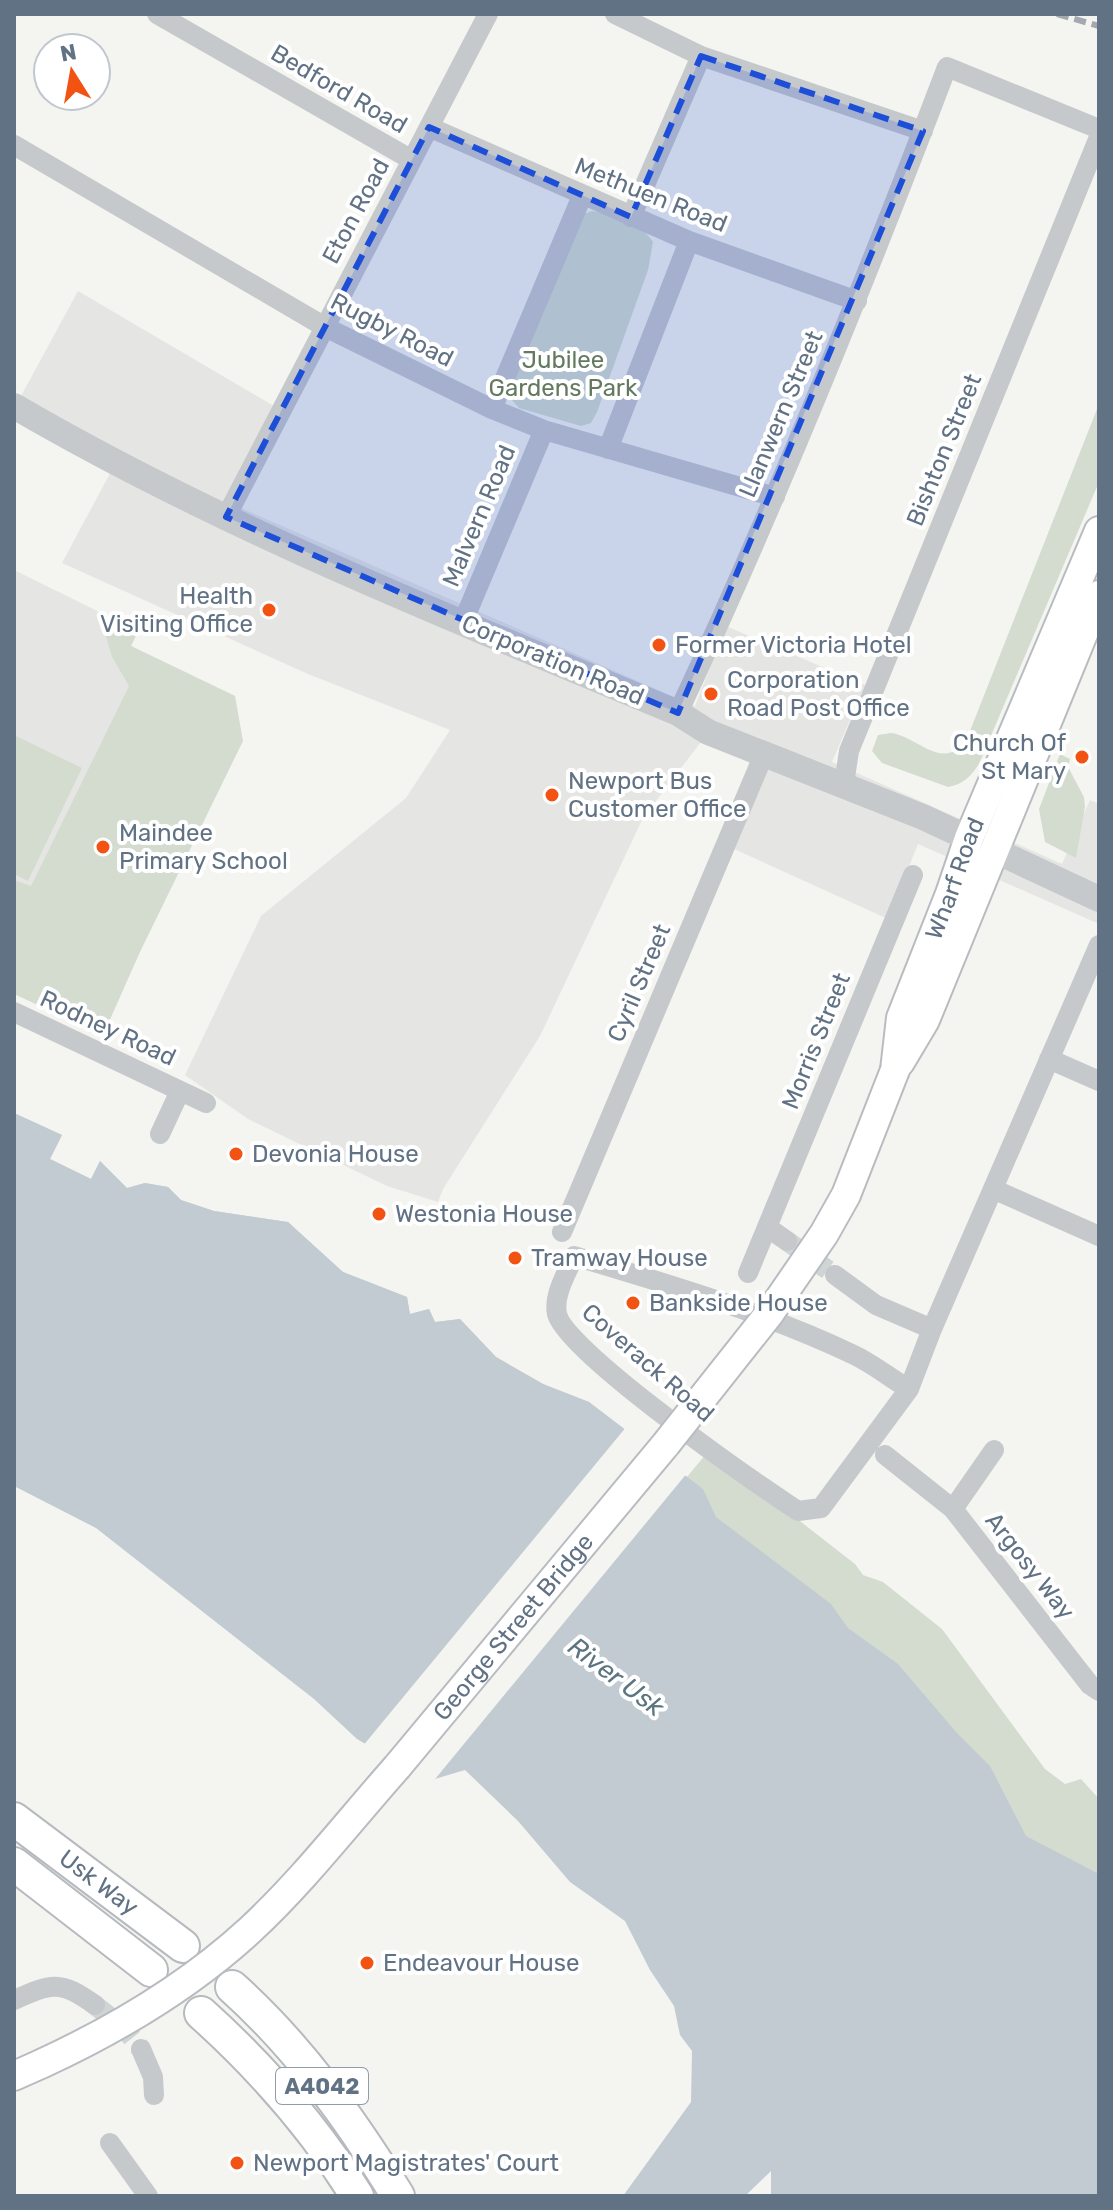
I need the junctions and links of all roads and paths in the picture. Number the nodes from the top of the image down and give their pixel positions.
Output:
1 (157, 14) edge
2 (488, 14) edge
3 (615, 14) edge
4 (701, 56) junction
5 (429, 127) junction
6 (1099, 129) edge
7 (923, 131) junction
8 (1099, 137) edge
9 (14, 145) edge
10 (412, 160) junction
11 (582, 196) junction
12 (631, 217) junction
13 (689, 241) junction
14 (857, 301) junction
15 (325, 327) junction
16 (14, 406) edge
17 (492, 409) junction
18 (544, 430) junction
19 (608, 449) junction
20 (775, 497) junction
21 (226, 517) junction
22 (1099, 531) edge
23 (1099, 595) edge
24 (463, 622) junction
25 (678, 713) junction
26 (764, 754) junction
27 (844, 784) junction
28 (982, 844) junction
29 (913, 875) dead end
30 (1099, 899) edge
31 (1099, 945) edge
32 (934, 966) joint
33 (14, 1012) edge
34 (1049, 1059) junction
35 (1099, 1081) edge
36 (180, 1091) junction
37 (206, 1103) dead end
38 (160, 1134) dead end
39 (993, 1189) junction
40 (767, 1227) junction
41 (562, 1232) dead end
42 (1099, 1236) edge
43 (787, 1241) tunnel mouth
44 (748, 1273) dead end
45 (835, 1275) tunnel mouth
46 (932, 1329) junction
47 (909, 1389) junction
48 (994, 1450) dead end
49 (885, 1455) dead end
50 (953, 1509) junction
51 (1099, 1691) edge
52 (14, 1819) edge
53 (14, 1864) edge
54 (183, 1946) dead end
55 (151, 1970) dead end
56 (232, 1987) dead end
57 (14, 2000) edge
58 (95, 2005) tunnel mouth
59 (201, 2013) dead end
60 (141, 2049) tunnel mouth
61 (14, 2076) edge
62 (154, 2095) dead end
63 (110, 2143) dead end
64 (148, 2196) edge
65 (357, 2196) edge
66 (398, 2196) edge

1 - 10 street, Bedford Road
2 - 5 street, Eton Road
3 - 4 street
4 - 7 street
4 - 12 street
5 - 10 street, Eton Road
5 - 11 street, Methuen Road
6 - 7 street, Llanwern Street
7 - 14 street, Llanwern Street
8 - 27 street, Bishton Street
9 - 15 street, Rugby Road
10 - 15 street, Eton Road
11 - 12 street, Methuen Road
11 - 17 street
12 - 13 street, Methuen Road
13 - 14 street, Methuen Road
13 - 19 street
14 - 20 street, Llanwern Street
15 - 17 street, Rugby Road
15 - 21 street, Eton Road
16 - 21 street, Corporation Road
17 - 18 street, Rugby Road
18 - 19 street, Rugby Road
18 - 24 street, Malvern Road
19 - 20 street, Rugby Road
20 - 25 street, Llanwern Street
21 - 24 street, Corporation Road
22 - 28 main road, Wharf Road
23 - 28 main road, Wharf Road
24 - 25 street, Corporation Road
25 - 26 street, Corporation Road
26 - 27 street, Corporation Road
26 - 41 street, Cyril Street
27 - 28 street, Corporation Road
28 - 30 street, Corporation Road
28 - 32 main road, Wharf Road
29 - 40 street, Morris Street
31 - 34 street, Coverack Road
32 - 61 main road, George Street Bridge, bridge
33 - 36 street, Rodney Road
34 - 35 street
34 - 39 street, Coverack Road
36 - 37 street, Rodney Road
36 - 38 street, Rodney Road
39 - 42 street
39 - 46 street, Coverack Road
40 - 43 street
40 - 44 street, Morris Street
45 - 46 street
46 - 47 street, Coverack Road
47 - 47 street, Coverack Road
48 - 50 street, Argosy Way
49 - 50 street, Argosy Way
50 - 51 street, Argosy Way
52 - 54 main road, Usk Way
53 - 55 main road, Usk Way
56 - 66 main road, A4042
57 - 58 street
59 - 65 main road, A4042
60 - 62 street
63 - 64 street

